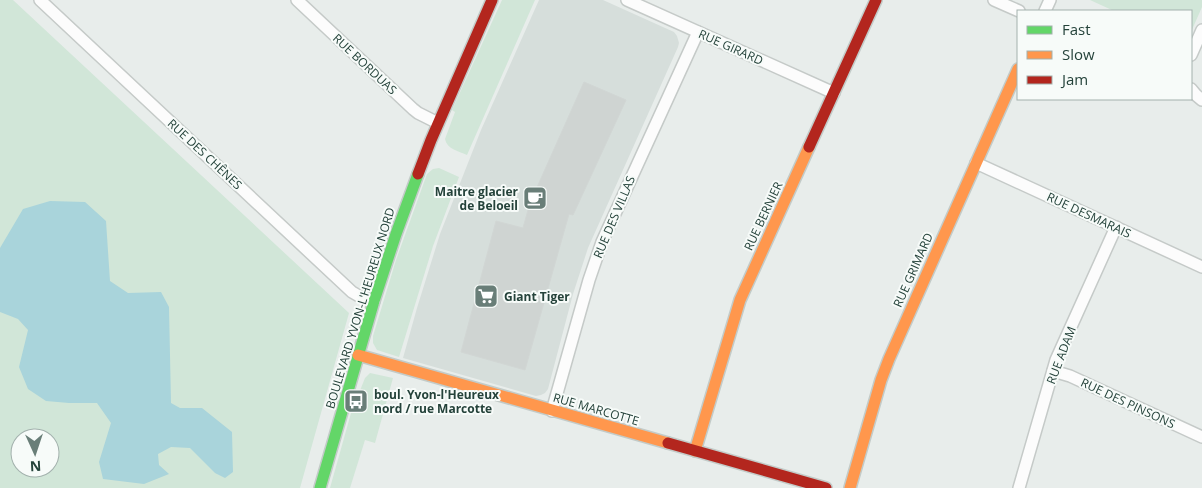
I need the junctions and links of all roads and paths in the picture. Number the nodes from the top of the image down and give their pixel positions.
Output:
1 (40, 0) edge
2 (297, 0) edge
3 (492, 0) edge
4 (627, 0) edge
5 (876, 0) edge
6 (994, 0) edge
7 (1017, 10) edge
8 (1202, 30) edge
9 (698, 32) junction
10 (1192, 53) edge
11 (1017, 71) edge
12 (1192, 90) edge
13 (834, 93) junction
14 (1202, 100) edge
15 (438, 122) junction
16 (976, 163) junction
17 (1116, 228) junction
18 (1202, 266) edge
19 (374, 301) junction
20 (358, 355) junction
21 (1053, 370) junction
22 (552, 411) junction
23 (1202, 437) edge
24 (695, 451) junction
25 (320, 488) edge
26 (826, 488) edge
27 (850, 488) edge
28 (1020, 488) edge

1 - 19 street, RUE DES CHÊNES
2 - 15 street, RUE BORDUAS
3 - 15 street, BOULEVARD YVON-L'HEUREUX NORD
4 - 9 street, RUE GIRARD
5 - 13 street, RUE BERNIER
6 - 7 street
8 - 10 street
9 - 13 street, RUE GIRARD
9 - 22 street, RUE DES VILLAS
11 - 16 street, RUE GRIMARD
12 - 14 street
13 - 24 street, RUE BERNIER
15 - 19 street, BOULEVARD YVON-L'HEUREUX NORD
16 - 17 street, RUE DESMARAIS
16 - 27 street, RUE GRIMARD
17 - 18 street, RUE DESMARAIS
17 - 21 street, RUE ADAM
19 - 20 street, BOULEVARD YVON-L'HEUREUX NORD
20 - 22 street, RUE MARCOTTE
20 - 25 street, BOULEVARD YVON-L'HEUREUX NORD
21 - 23 street, RUE DES PINSONS
21 - 28 street, RUE ADAM
22 - 24 street, RUE MARCOTTE
24 - 26 street, RUE MARCOTTE

